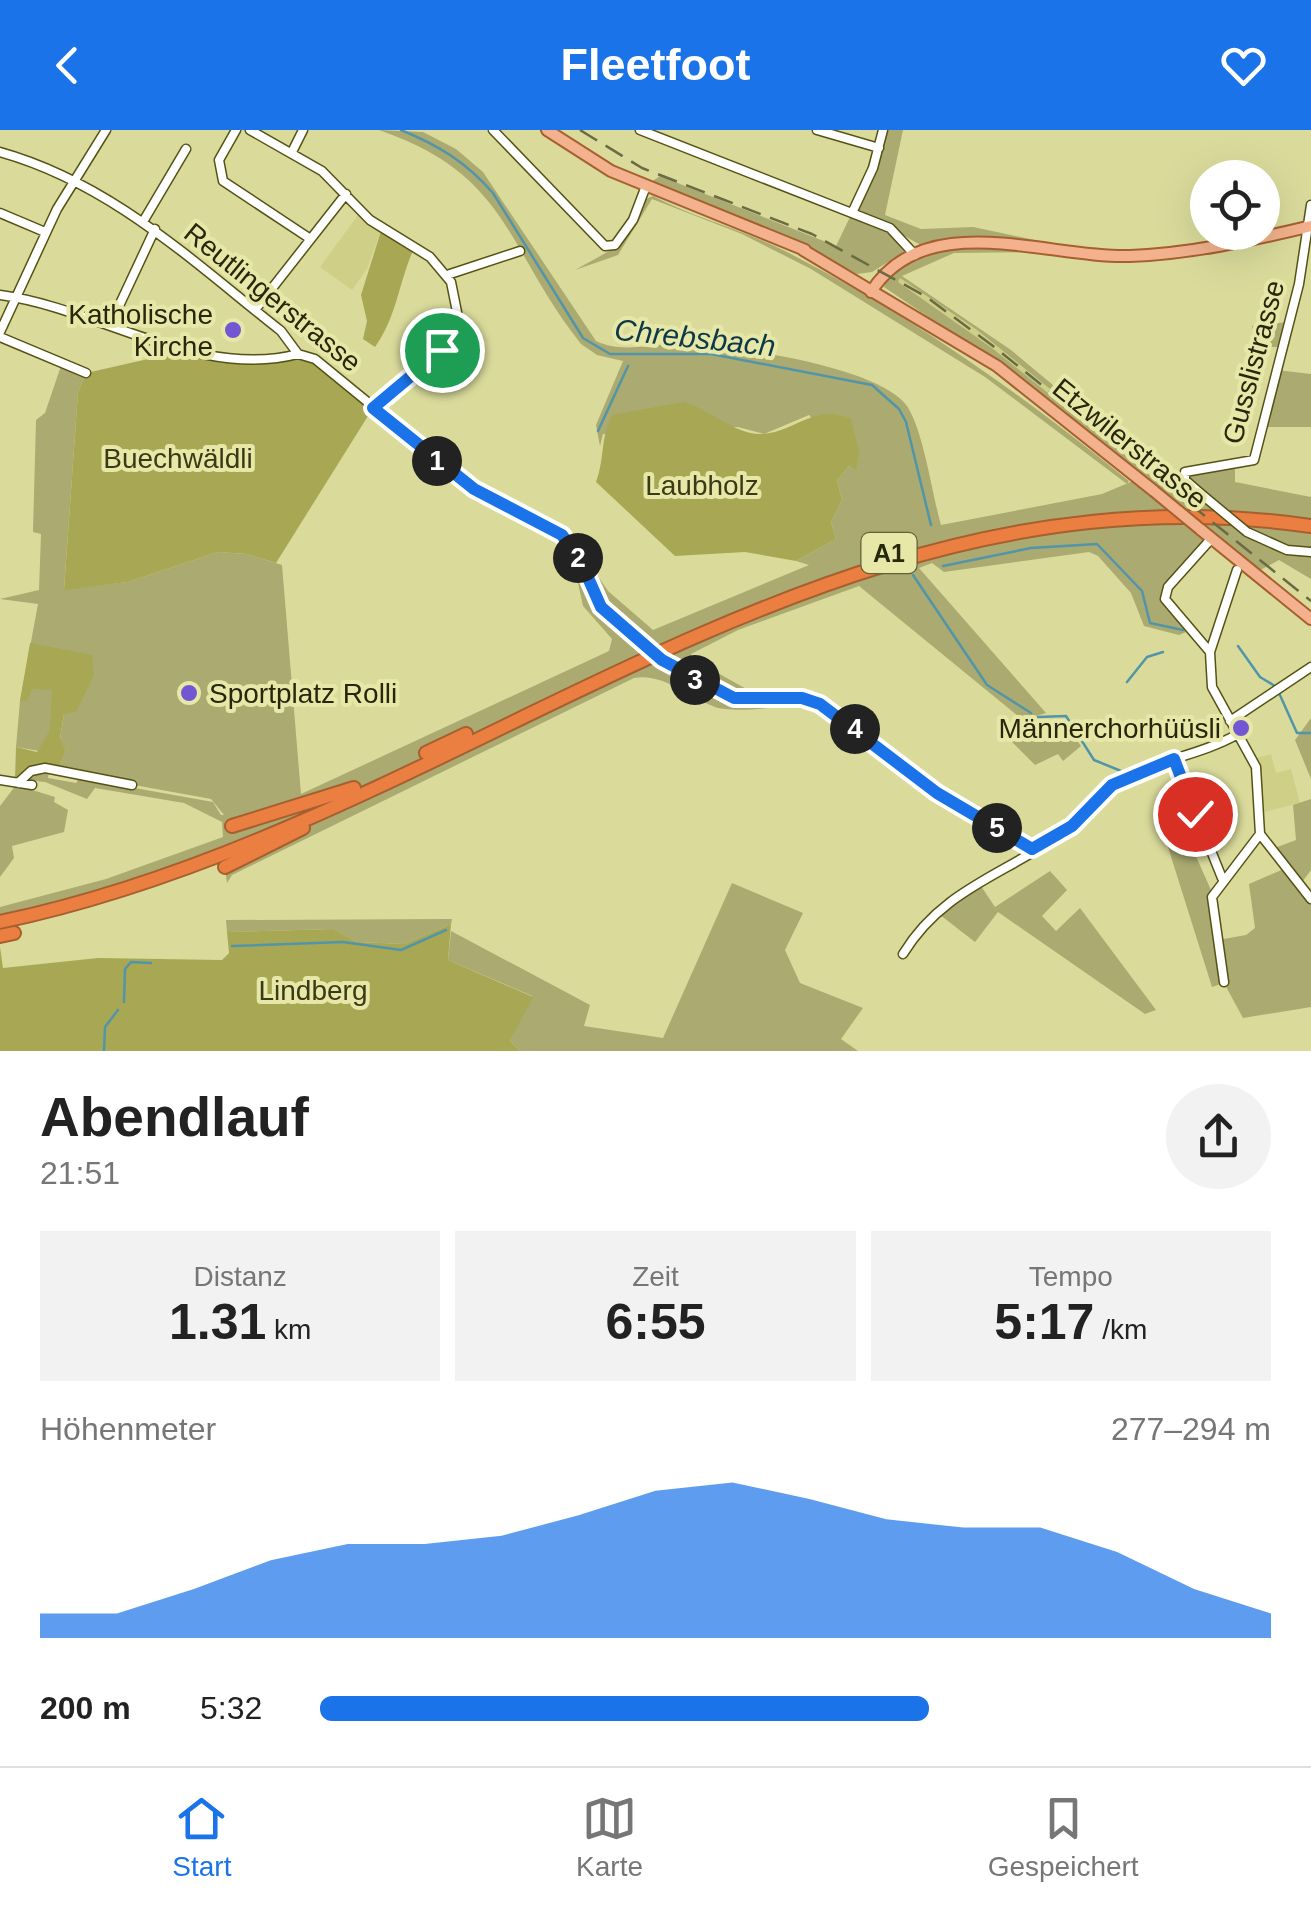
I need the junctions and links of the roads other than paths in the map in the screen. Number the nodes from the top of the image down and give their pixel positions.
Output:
1 (106, 130) edge
2 (236, 130) edge
3 (250, 130) edge
4 (303, 130) edge
5 (493, 130) edge
6 (547, 130) edge
7 (640, 130) edge
8 (817, 130) edge
9 (883, 130) edge
10 (879, 148) junction
11 (186, 149) dead end
12 (0, 152) edge
13 (292, 152) junction
14 (74, 180) junction
15 (646, 186) junction
16 (346, 194) junction
17 (1311, 205) edge
18 (852, 213) junction
19 (0, 214) edge
20 (144, 220) junction
21 (1308, 227) edge
22 (155, 229) junction
23 (46, 232) junction
24 (309, 238) junction
25 (520, 251) dead end
26 (915, 254) junction
27 (447, 275) junction
28 (873, 289) junction
29 (0, 296) edge
30 (15, 297) junction
31 (255, 310) junction
32 (111, 323) junction
33 (0, 334) edge
34 (298, 354) junction
35 (86, 373) dead end
36 (373, 408) junction
37 (1311, 518) edge
38 (1311, 526) edge
39 (1211, 539) junction
40 (1311, 552) edge
41 (1236, 570) dead end
42 (1311, 618) edge
43 (1210, 652) junction
44 (1311, 667) edge
45 (1230, 722) junction
46 (1238, 734) junction
47 (1174, 759) junction
48 (0, 780) edge
49 (18, 783) junction
50 (32, 785) dead end
51 (132, 785) dead end
52 (354, 788) junction
53 (343, 802) junction
54 (232, 826) dead end
55 (1260, 834) junction
56 (1032, 849) junction
57 (225, 867) dead end
58 (1222, 878) junction
59 (1311, 899) edge
60 (0, 914) edge
61 (0, 922) edge
62 (903, 954) dead end
63 (1224, 982) dead end

1 - 14 street
2 - 24 street
3 - 13 street
4 - 13 street
5 - 15 street
6 - 15 main road, Etzwilerstrasse
7 - 18 street
8 - 10 street
9 - 10 street
10 - 18 street
11 - 20 street
12 - 14 street, Reutlingerstrasse
13 - 16 street
14 - 20 street, Reutlingerstrasse
14 - 23 street
15 - 28 main road, Etzwilerstrasse
16 - 24 street
16 - 27 street
17 - 21 street, Gusslistrasse
18 - 26 street
19 - 23 street
20 - 22 street, Reutlingerstrasse
21 - 26 main road
21 - 40 street, Gusslistrasse, bridge
22 - 31 street, Reutlingerstrasse
22 - 32 street
23 - 30 street
24 - 31 street
25 - 27 street
26 - 28 main road
27 - 36 street
28 - 39 main road, Etzwilerstrasse, bridge
29 - 30 street
30 - 32 street
30 - 33 street
31 - 34 street, Reutlingerstrasse
32 - 34 street
33 - 35 street
34 - 36 street, Reutlingerstrasse
36 - 56 street, Reutlingerstrasse, bridge
37 - 52 highway, A1
38 - 53 highway, A1
39 - 42 main road, Etzwilerstrasse
39 - 43 street
41 - 43 street
43 - 45 street
44 - 45 street
45 - 46 street
46 - 47 street
46 - 55 street
47 - 56 street
47 - 58 street
48 - 49 street
49 - 50 street
49 - 51 street
52 - 54 highway, A1
52 - 60 highway, A1
53 - 57 highway, A1
53 - 61 highway, A1
55 - 58 street
55 - 59 street
56 - 62 street
58 - 63 street

